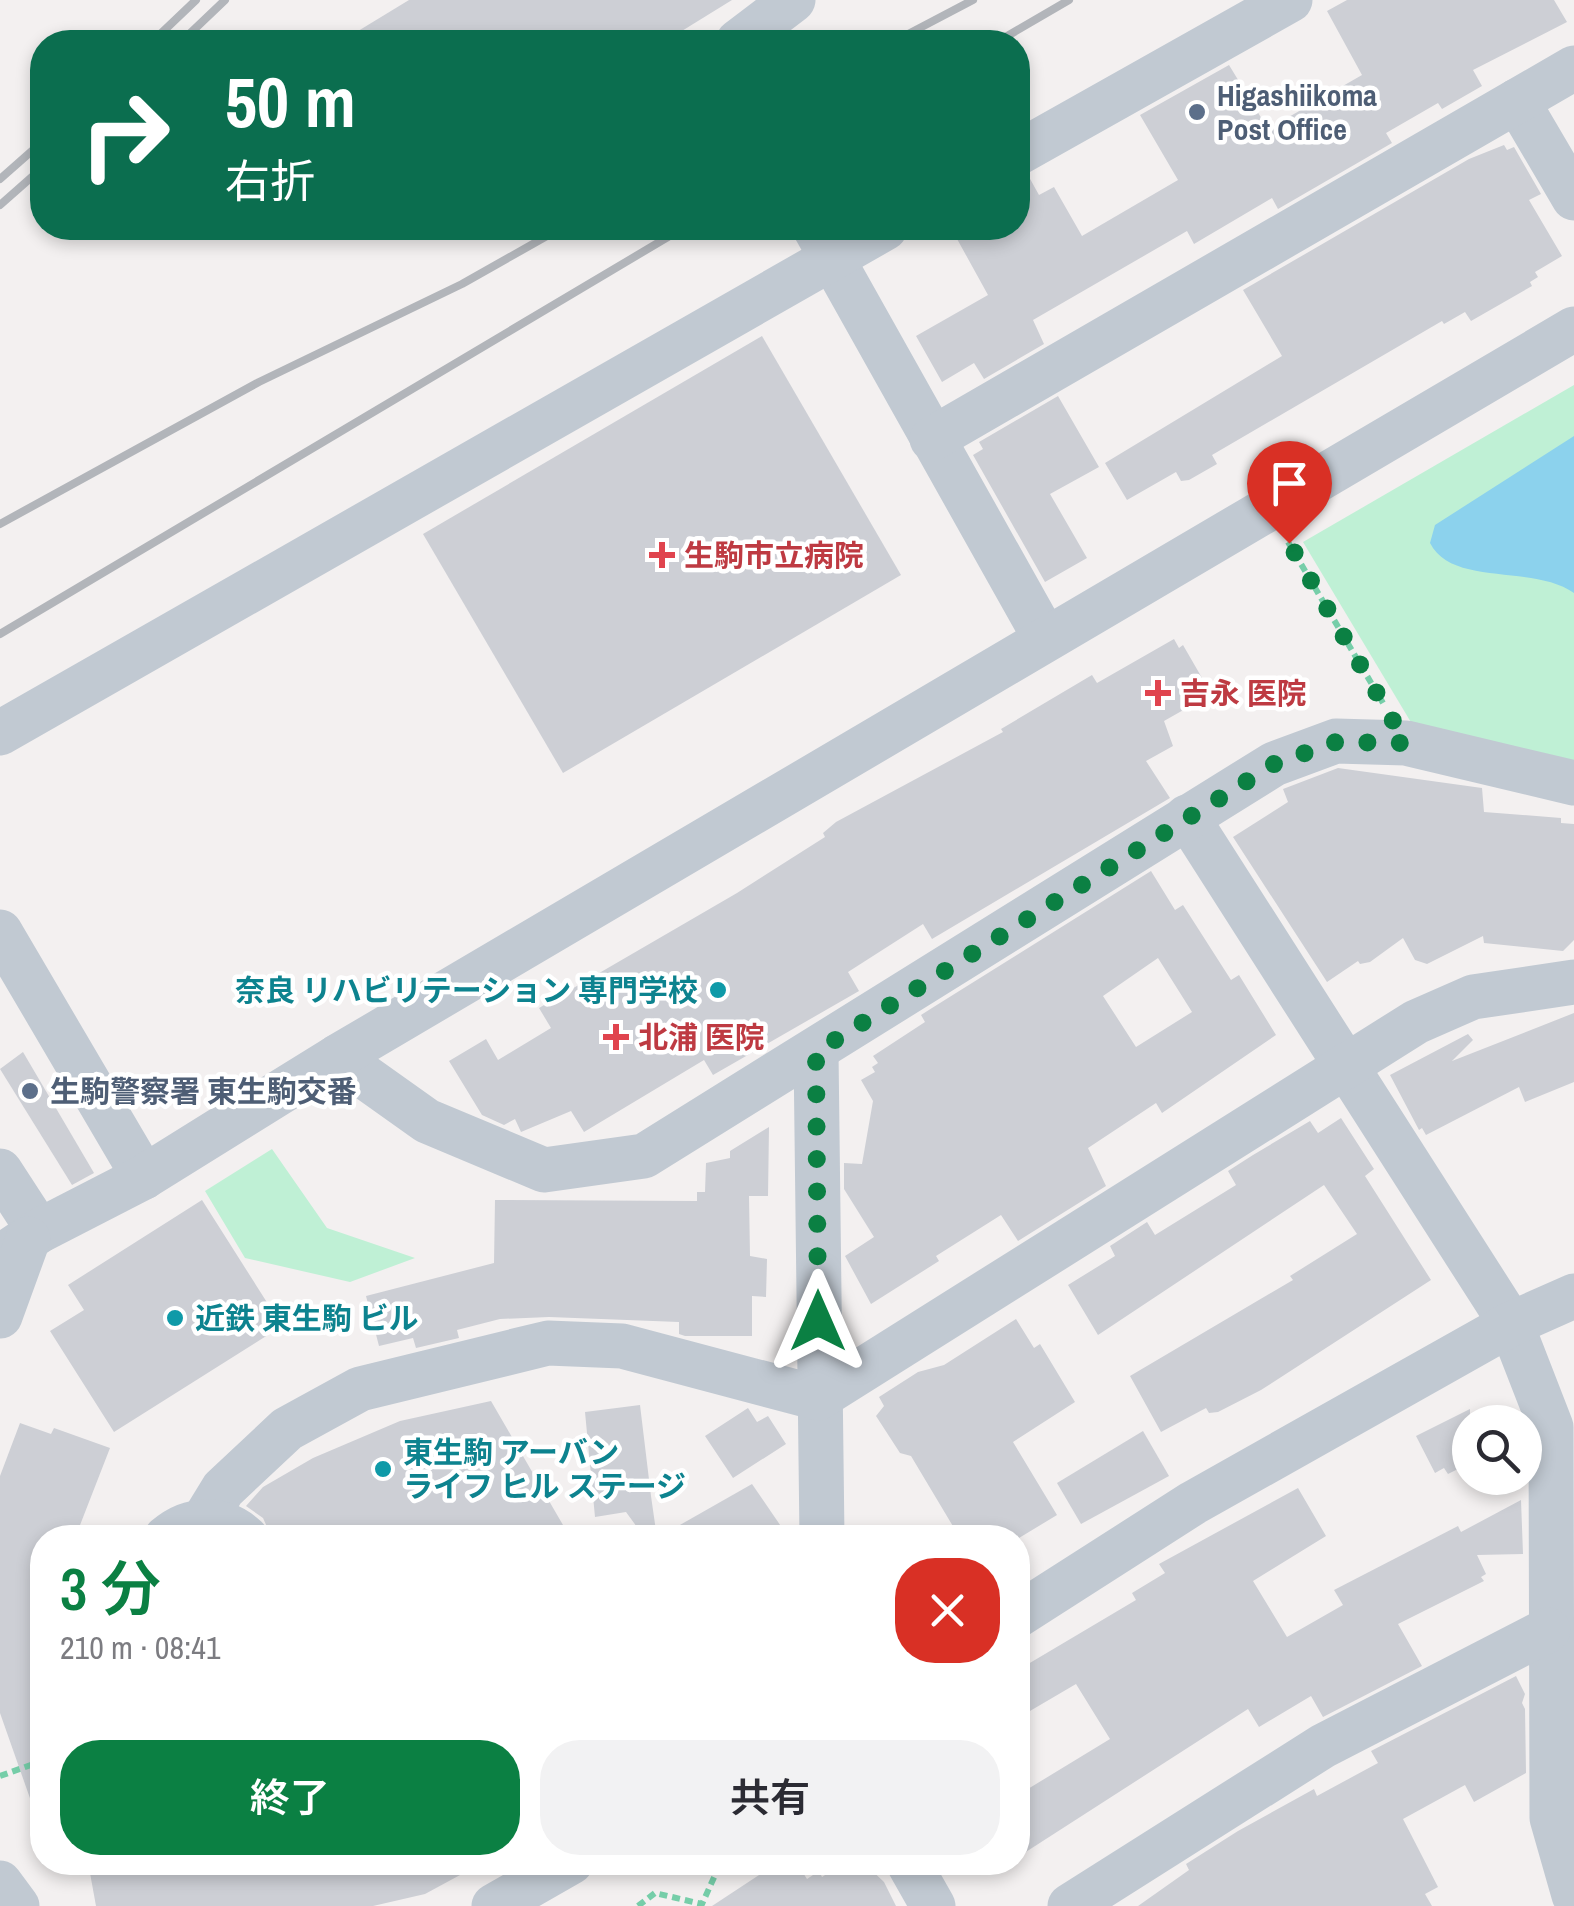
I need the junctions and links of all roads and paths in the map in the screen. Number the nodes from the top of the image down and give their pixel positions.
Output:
1 (793, 0) edge
2 (1290, 0) edge
3 (754, 30) edge
4 (1574, 68) edge
5 (1517, 101) junction
6 (1030, 146) edge
7 (1574, 198) edge
8 (824, 242) edge
9 (1574, 328) edge
10 (932, 439) junction
11 (1270, 510) junction
12 (1044, 638) junction
13 (0, 733) edge
14 (1406, 743) junction
15 (1574, 784) edge
16 (1187, 817) junction
17 (0, 932) edge
18 (1574, 982) edge
19 (816, 1052) junction
20 (337, 1057) junction
21 (1346, 1066) junction
22 (0, 1170) edge
23 (144, 1177) junction
24 (22, 1242) edge
25 (1574, 1296) edge
26 (0, 1316) edge
27 (1511, 1324) junction
28 (818, 1398) junction
29 (189, 1525) edge
30 (822, 1525) edge
31 (1030, 1607) edge
32 (1548, 1630) junction
33 (30, 1765) edge
34 (0, 1776) edge
35 (548, 1875) edge
36 (714, 1875) edge
37 (915, 1875) edge
38 (0, 1884) edge
39 (1574, 1895) edge
40 (17, 1906) edge
41 (494, 1906) edge
42 (638, 1906) edge
43 (933, 1906) edge
44 (1070, 1906) edge

1 - 3 street
2 - 6 street
4 - 5 street
5 - 7 street
5 - 10 street
8 - 10 street
8 - 13 street
9 - 11 street
10 - 12 street
11 - 12 street
11 - 14 path
12 - 20 street
14 - 15 street
14 - 16 street
16 - 19 street
16 - 21 street
17 - 23 street
18 - 21 street
19 - 20 street
19 - 28 street
20 - 23 street
21 - 27 street
21 - 28 street
22 - 24 street
23 - 24 street
24 - 26 street
25 - 27 street
27 - 31 street
27 - 32 street
28 - 29 street
28 - 30 street
32 - 39 street
32 - 44 street
33 - 34 path
35 - 41 street
36 - 42 path
37 - 43 street
38 - 40 street

